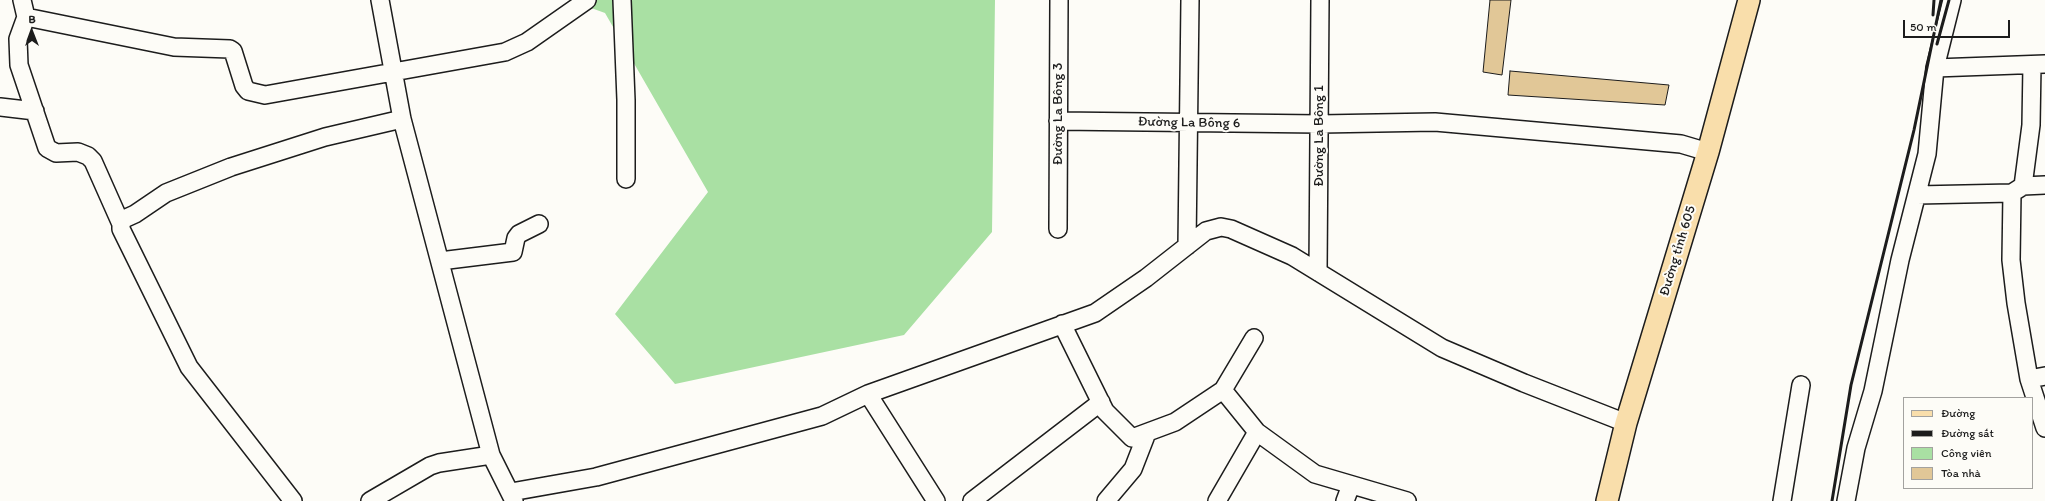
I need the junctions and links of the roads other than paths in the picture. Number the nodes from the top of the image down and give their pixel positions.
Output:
1 (22, 0) edge
2 (380, 0) edge
3 (587, 0) edge
4 (622, 0) edge
5 (1059, 0) edge
6 (1190, 0) edge
7 (1320, 0) edge
8 (1749, 0) edge
9 (1952, 0) edge
10 (26, 17) junction
11 (2039, 64) edge
12 (1935, 68) junction
13 (393, 71) junction
14 (0, 107) edge
15 (35, 112) junction
16 (402, 119) junction
17 (1058, 121) junction
18 (1189, 122) junction
19 (1320, 124) junction
20 (1708, 152) junction
21 (626, 179) dead end
22 (2045, 185) edge
23 (2017, 189) junction
24 (1917, 195) junction
25 (121, 224) junction
26 (539, 224) dead end
27 (1058, 229) dead end
28 (1188, 246) junction
29 (440, 261) junction
30 (1318, 272) junction
31 (1062, 324) junction
32 (1254, 338) dead end
33 (2037, 378) edge
34 (1801, 385) dead end
35 (1223, 390) junction
36 (868, 394) junction
37 (1100, 402) junction
38 (1626, 423) junction
39 (2045, 428) edge
40 (1257, 432) junction
41 (1147, 433) junction
42 (491, 454) junction
43 (1350, 485) junction
44 (512, 496) edge
45 (293, 501) edge
46 (370, 501) edge
47 (936, 501) edge
48 (972, 501) edge
49 (1106, 501) edge
50 (1216, 501) edge
51 (1345, 501) edge
52 (1407, 501) edge
53 (1607, 501) edge
54 (1782, 501) edge
55 (1846, 501) edge

1 - 10 street
2 - 13 street
3 - 13 street
4 - 21 street
5 - 17 street, Đường La Bông 3
6 - 18 street
7 - 19 street, Đường La Bông 1
8 - 20 main road, Đường tỉnh 605
9 - 12 street
10 - 13 street
10 - 15 street
11 - 12 street
11 - 23 street
12 - 24 street
13 - 16 street
14 - 15 street
15 - 25 street
16 - 25 street
16 - 29 street
17 - 18 street, Đường La Bông 6
17 - 27 street, Đường La Bông 3
18 - 19 street, Đường La Bông 6
18 - 28 street
19 - 20 street, Đường La Bông 6
19 - 30 street, Đường La Bông 1
20 - 38 main road, Đường tỉnh 605
22 - 23 street
23 - 24 street
23 - 33 street
24 - 55 street
25 - 45 street
26 - 29 street
28 - 30 street
28 - 31 street
29 - 42 street
30 - 38 street
31 - 36 street
31 - 37 street
32 - 35 street
33 - 39 street
34 - 54 street
35 - 40 street
35 - 41 street
36 - 44 street
36 - 47 street
37 - 41 street
37 - 48 street
38 - 53 main road, Đường tỉnh 605
40 - 43 street
40 - 50 street
41 - 49 street
42 - 44 street
42 - 46 street
43 - 51 street
43 - 52 street

